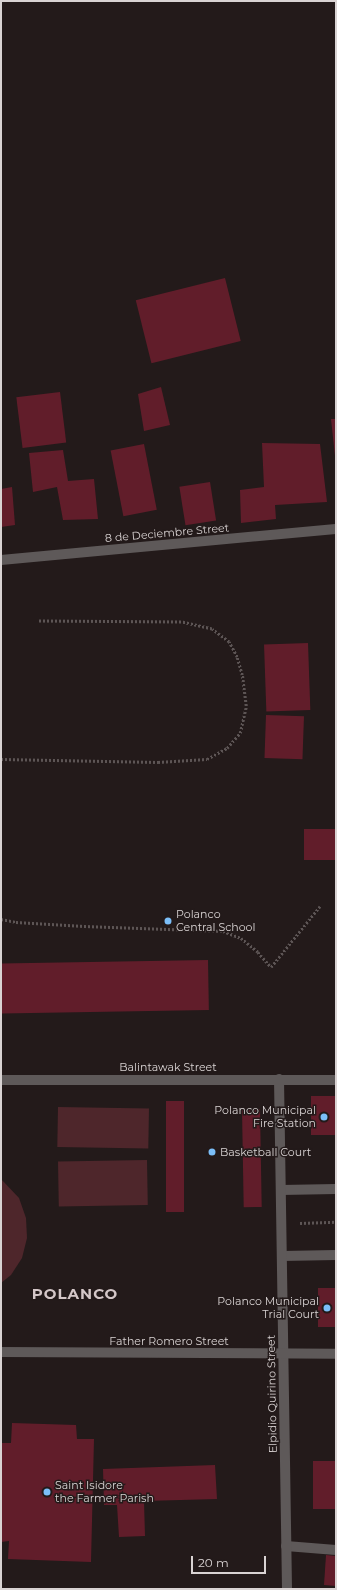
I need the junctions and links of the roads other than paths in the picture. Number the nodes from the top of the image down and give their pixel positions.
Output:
1 (336, 529) edge
2 (1, 560) edge
3 (279, 1079) junction
4 (1, 1080) edge
5 (336, 1080) edge
6 (336, 1188) edge
7 (281, 1190) junction
8 (336, 1255) edge
9 (282, 1256) junction
10 (1, 1352) edge
11 (283, 1354) junction
12 (336, 1354) edge
13 (286, 1546) junction
14 (336, 1550) edge
15 (286, 1589) edge

1 - 2 street, 8 de Deciembre Street
3 - 4 street, Balintawak Street
3 - 5 street, Balintawak Street
3 - 7 street, Elpidio Quirino Street
6 - 7 street
7 - 9 street, Elpidio Quirino Street
8 - 9 street
9 - 11 street, Elpidio Quirino Street
10 - 11 street, Father Romero Street
11 - 12 street, Father Romero Street
11 - 13 street, Elpidio Quirino Street
13 - 14 street
13 - 15 street, Elpidio Quirino Street

